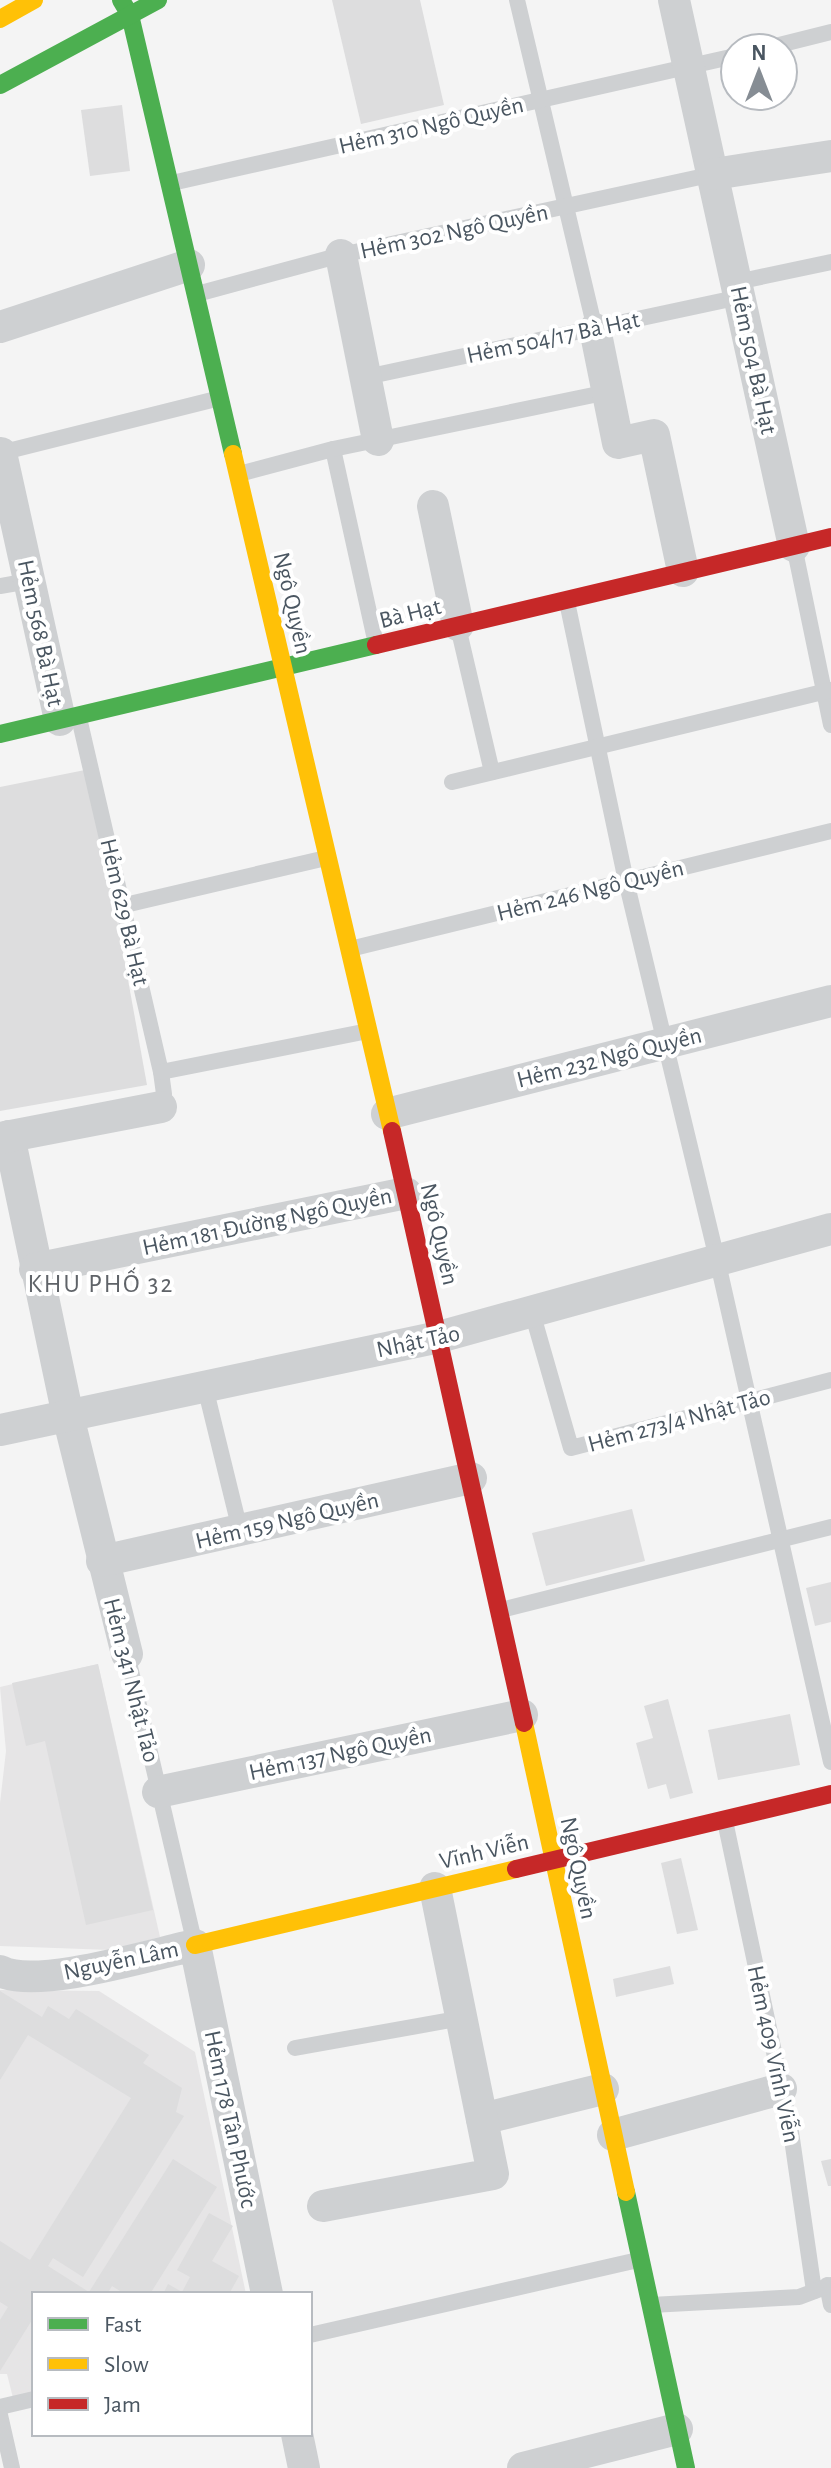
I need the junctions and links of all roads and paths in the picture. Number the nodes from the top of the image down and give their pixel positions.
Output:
1 (34, 0) edge
2 (158, 0) edge
3 (517, 0) edge
4 (674, 0) edge
5 (126, 8) edge
6 (0, 19) edge
7 (831, 32) edge
8 (799, 40) edge
9 (719, 60) edge
10 (691, 67) junction
11 (0, 85) edge
12 (542, 100) junction
13 (831, 156) edge
14 (714, 174) junction
15 (170, 184) junction
16 (567, 206) junction
17 (341, 255) junction
18 (831, 262) edge
19 (192, 280) junction
20 (739, 289) junction
21 (0, 327) edge
22 (595, 329) junction
23 (366, 377) junction
24 (608, 392) junction
25 (220, 398) junction
26 (378, 440) junction
27 (333, 449) junction
28 (0, 452) edge
29 (238, 474) junction
30 (433, 506) dead end
31 (831, 537) edge
32 (794, 546) junction
33 (683, 571) junction
34 (15, 583) edge
35 (566, 599) junction
36 (458, 625) junction
37 (377, 646) junction
38 (283, 668) junction
39 (828, 691) edge
40 (69, 718) junction
41 (831, 725) edge
42 (0, 734) edge
43 (599, 747) junction
44 (492, 772) junction
45 (452, 782) dead end
46 (831, 831) edge
47 (327, 858) junction
48 (626, 881) junction
49 (125, 905) junction
50 (349, 949) junction
51 (831, 1001) edge
52 (368, 1031) junction
53 (664, 1043) junction
54 (161, 1072) junction
55 (161, 1107) joint
56 (387, 1114) junction
57 (5, 1137) edge
58 (406, 1193) junction
59 (831, 1229) edge
60 (717, 1259) junction
61 (35, 1269) junction
62 (532, 1312) junction
63 (439, 1337) junction
64 (831, 1380) edge
65 (205, 1387) junction
66 (749, 1401) junction
67 (68, 1416) junction
68 (0, 1430) edge
69 (471, 1478) junction
70 (831, 1527) edge
71 (240, 1530) junction
72 (780, 1540) junction
73 (102, 1561) junction
74 (500, 1610) junction
75 (127, 1654) joint
76 (522, 1715) junction
77 (831, 1762) edge
78 (158, 1792) junction
79 (831, 1794) edge
80 (725, 1819) junction
81 (553, 1859) junction
82 (435, 1888) junction
83 (195, 1945) junction
84 (0, 1971) edge
85 (462, 2018) junction
86 (295, 2048) dead end
87 (603, 2089) junction
88 (781, 2089) junction
89 (482, 2119) junction
90 (613, 2135) junction
91 (323, 2206) dead end
92 (640, 2260) junction
93 (824, 2287) edge
94 (267, 2292) edge
95 (649, 2305) junction
96 (831, 2305) edge
97 (312, 2335) edge
98 (32, 2399) edge
99 (0, 2407) edge
100 (0, 2415) edge
101 (677, 2429) junction
102 (297, 2436) edge
103 (12, 2468) edge
104 (304, 2468) edge
105 (523, 2468) edge
106 (686, 2468) edge

1 - 6 street
2 - 5 street
3 - 12 lane
4 - 10 street, Hẻm 504 Bà Hạt
5 - 11 street
5 - 15 street, Ngô Quyền
7 - 8 lane
9 - 10 lane, Hẻm 310 Ngô Quyền
10 - 12 lane, Hẻm 310 Ngô Quyền
10 - 14 street, Hẻm 504 Bà Hạt
12 - 15 lane, Hẻm 310 Ngô Quyền
12 - 16 lane
13 - 14 street
14 - 16 lane, Hẻm 302 Ngô Quyền
14 - 20 street, Hẻm 504 Bà Hạt
15 - 19 street, Ngô Quyền
16 - 17 lane, Hẻm 302 Ngô Quyền
16 - 22 lane
17 - 19 lane, Hẻm 302 Ngô Quyền
17 - 23 street
18 - 20 lane, Hẻm 504/17 Bà Hạt
19 - 21 street
19 - 25 street, Ngô Quyền
20 - 22 lane, Hẻm 504/17 Bà Hạt
20 - 32 street, Hẻm 504 Bà Hạt
22 - 23 lane, Hẻm 504/17 Bà Hạt
22 - 24 street
23 - 26 street
24 - 26 lane
24 - 33 street
25 - 28 lane
25 - 29 street, Ngô Quyền
26 - 27 lane
27 - 29 lane
27 - 37 lane
28 - 34 street, Hẻm 568 Bà Hạt
29 - 38 street, Ngô Quyền
30 - 36 street
31 - 32 street, Bà Hạt
32 - 33 street, Bà Hạt
32 - 39 lane
33 - 35 street, Bà Hạt
34 - 40 street, Hẻm 568 Bà Hạt
35 - 36 street, Bà Hạt
35 - 43 lane
36 - 37 street, Bà Hạt
36 - 44 lane
37 - 38 street, Bà Hạt
38 - 40 street, Bà Hạt
38 - 47 street, Ngô Quyền
39 - 41 lane
39 - 43 lane
40 - 42 street, Bà Hạt
40 - 49 lane, Hẻm 629 Bà Hạt
43 - 44 lane
43 - 48 lane
44 - 45 lane
46 - 48 lane, Hẻm 246 Ngô Quyền
47 - 49 lane
47 - 50 street, Ngô Quyền
48 - 50 lane, Hẻm 246 Ngô Quyền
48 - 53 lane
49 - 54 lane, Hẻm 629 Bà Hạt
50 - 52 street, Ngô Quyền
51 - 53 street, Hẻm 232 Ngô Quyền
52 - 54 lane
52 - 56 street, Ngô Quyền
53 - 56 street, Hẻm 232 Ngô Quyền
53 - 60 lane
54 - 55 lane, Hẻm 629 Bà Hạt
55 - 57 street
56 - 58 street, Ngô Quyền
57 - 61 street, Hẻm 341 Nhật Tảo
58 - 61 street, Hẻm 181 Đường Ngô Quyền
58 - 63 street, Ngô Quyền
59 - 60 street, Nhật Tảo
60 - 62 street, Nhật Tảo
60 - 66 lane
61 - 67 street, Hẻm 341 Nhật Tảo
62 - 63 street, Nhật Tảo
62 - 66 lane, Hẻm 273/4 Nhật Tảo
63 - 65 street, Nhật Tảo
63 - 69 street, Ngô Quyền
64 - 66 lane, Hẻm 273/4 Nhật Tảo
65 - 67 street, Nhật Tảo
65 - 71 lane
66 - 72 lane
67 - 68 street, Nhật Tảo
67 - 73 street, Hẻm 341 Nhật Tảo
69 - 71 street, Hẻm 159 Ngô Quyền
69 - 74 street, Ngô Quyền
70 - 72 lane
71 - 73 street, Hẻm 159 Ngô Quyền
72 - 74 lane
72 - 77 lane
73 - 75 street, Hẻm 341 Nhật Tảo
74 - 76 street, Ngô Quyền
75 - 78 lane, Hẻm 341 Nhật Tảo
76 - 78 street, Hẻm 137 Ngô Quyền
76 - 81 street, Ngô Quyền
78 - 83 lane, Hẻm 341 Nhật Tảo
79 - 80 street, Vĩnh Viễn
80 - 81 street, Vĩnh Viễn
80 - 88 lane, Hẻm 409 Vĩnh Viễn
81 - 82 street, Vĩnh Viễn
81 - 87 street, Ngô Quyền
82 - 83 street, Vĩnh Viễn
82 - 85 street
83 - 84 street, Nguyễn Lâm
83 - 94 street, Hẻm 178 Tân Phước
85 - 86 lane
85 - 89 street
87 - 89 street
87 - 90 street, Ngô Quyền
88 - 90 street
88 - 93 lane, Hẻm 409 Vĩnh Viễn
89 - 91 street
90 - 92 street, Ngô Quyền
92 - 95 street, Ngô Quyền
92 - 97 lane
93 - 95 lane
93 - 96 lane, Hẻm 409 Vĩnh Viễn
95 - 101 street, Ngô Quyền
98 - 99 lane
100 - 103 lane
101 - 105 street
101 - 106 street, Ngô Quyền
102 - 104 street

